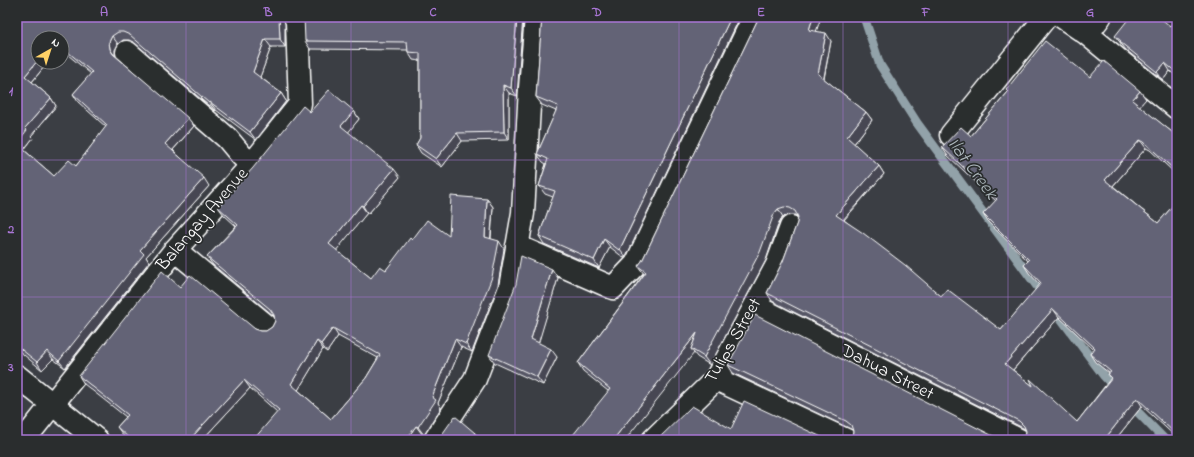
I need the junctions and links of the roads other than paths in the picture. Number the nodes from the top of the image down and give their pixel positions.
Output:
1 (295, 17) edge
2 (536, 17) edge
3 (754, 17) edge
4 (1046, 17) edge
5 (1062, 17) edge
6 (1094, 25) edge
7 (127, 52) dead end
8 (1177, 108) edge
9 (951, 134) dead end
10 (252, 163) junction
11 (791, 227) dead end
12 (517, 246) junction
13 (175, 250) junction
14 (755, 306) junction
15 (268, 327) dead end
16 (17, 376) edge
17 (716, 380) junction
18 (51, 404) junction
19 (658, 439) edge
20 (24, 440) edge
21 (97, 440) edge
22 (435, 440) edge
23 (846, 440) edge
24 (1019, 440) edge

1 - 10 street, Balangay Avenue
2 - 12 street
3 - 12 street
4 - 9 street
5 - 6 street
6 - 8 street
7 - 10 street
10 - 13 street, Balangay Avenue
11 - 14 street, Tulips Street
12 - 22 street
13 - 15 street
13 - 18 street, Balangay Avenue
14 - 17 street, Tulips Street
14 - 24 street, Dahua Street
16 - 18 street
17 - 19 street, Tulips Street
17 - 23 street
18 - 20 street, Balangay Avenue
18 - 21 street

